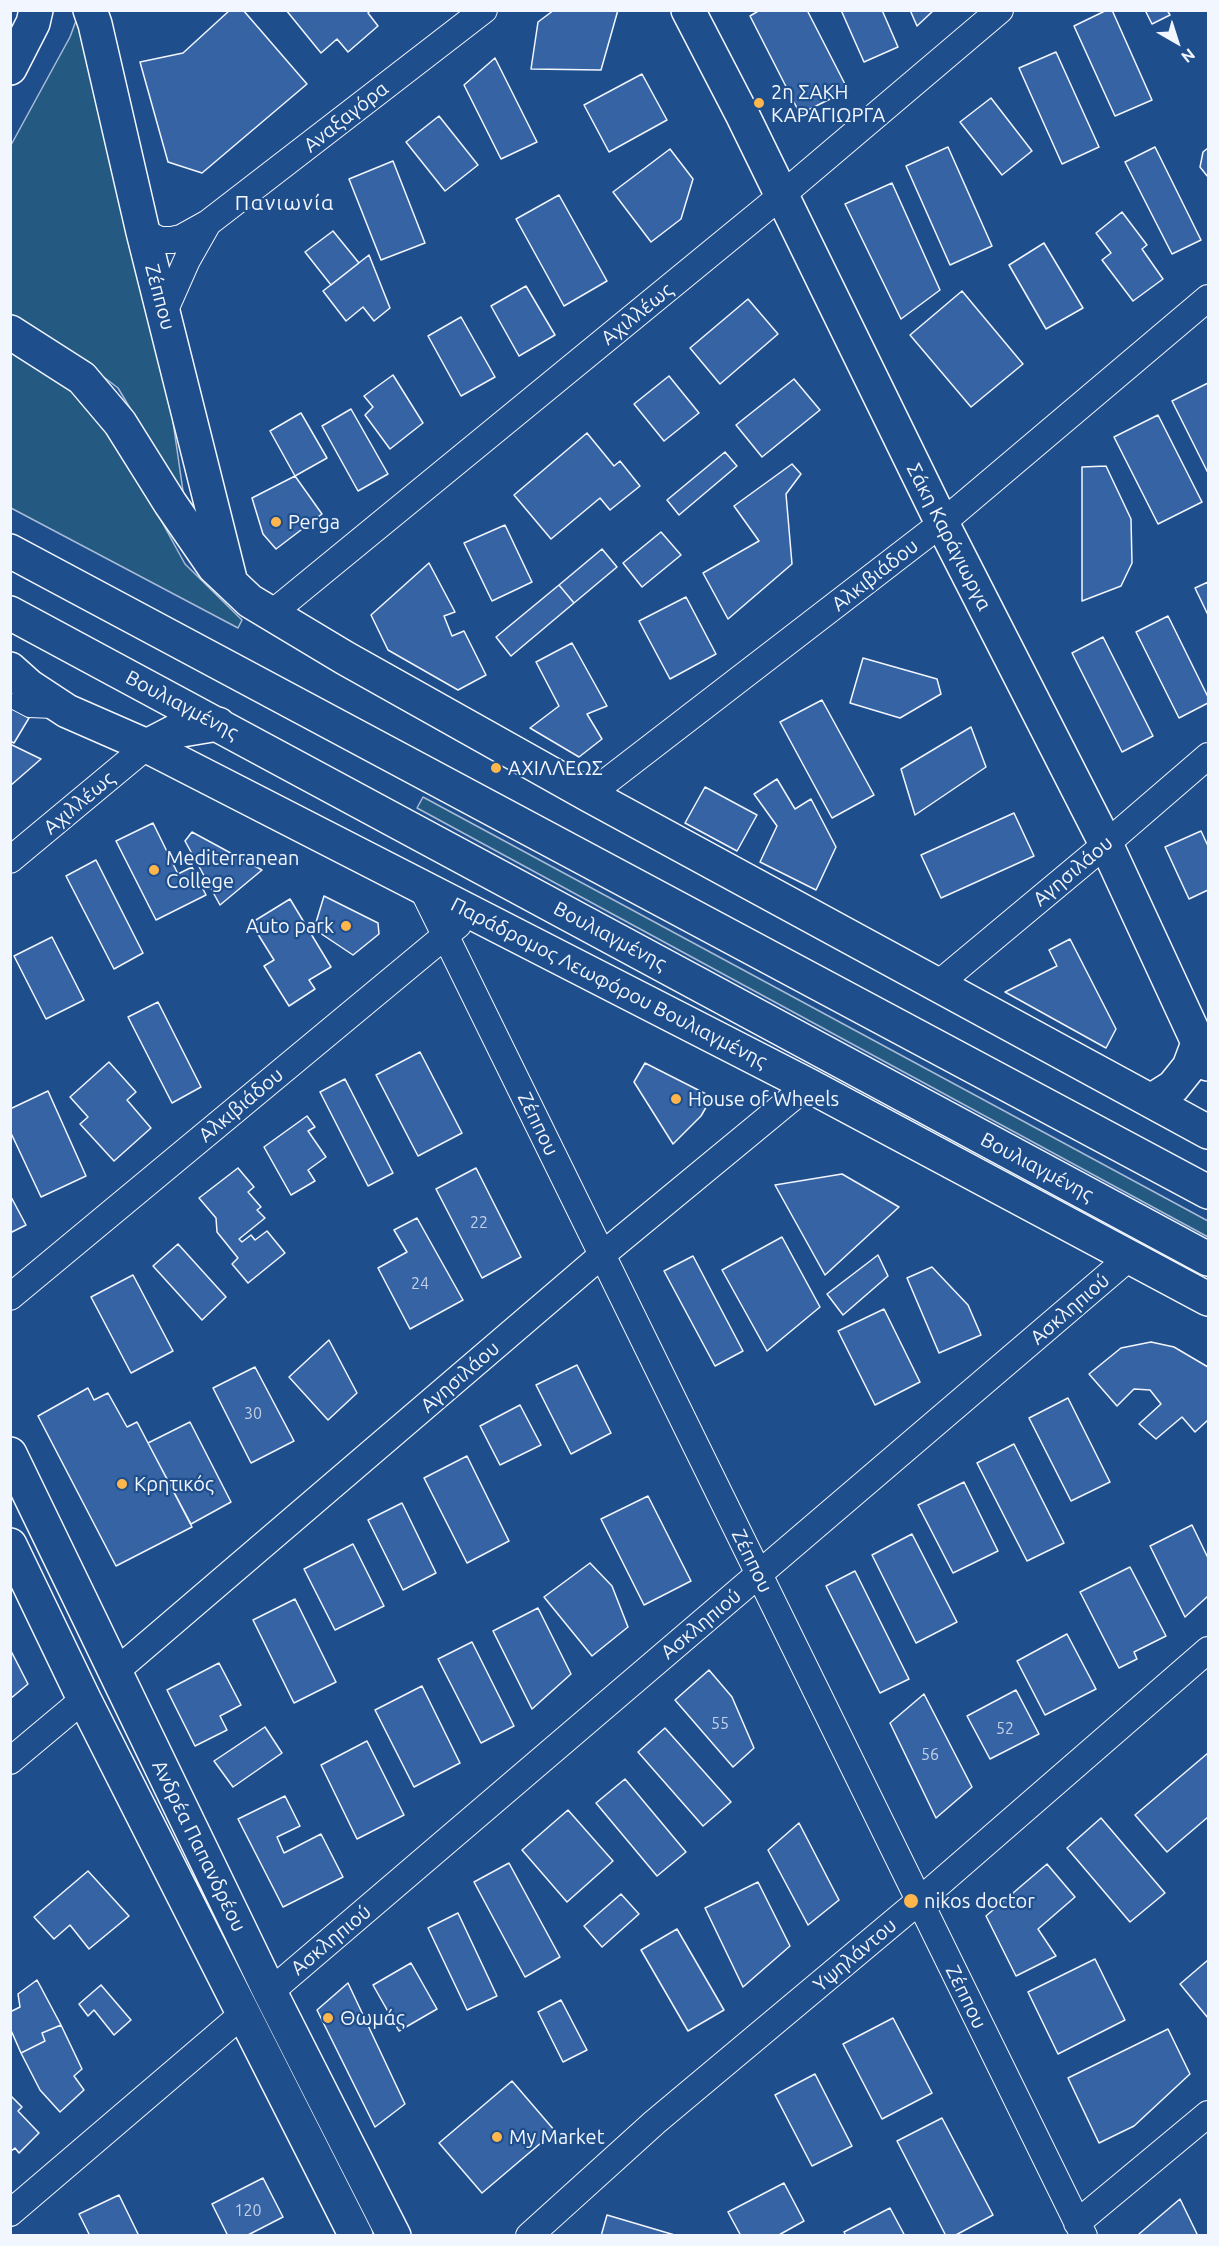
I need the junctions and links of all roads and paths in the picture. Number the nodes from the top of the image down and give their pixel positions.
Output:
1 (36, 10) edge
2 (90, 10) edge
3 (484, 10) edge
4 (688, 10) edge
5 (1000, 10) edge
6 (10, 68) edge
7 (782, 195) junction
8 (208, 223) junction
9 (143, 232) junction
10 (1209, 298) edge
11 (164, 312) junction
12 (10, 332) edge
13 (942, 523) junction
14 (10, 551) edge
15 (231, 584) junction
16 (10, 613) edge
17 (271, 614) junction
18 (10, 669) edge
19 (10, 700) edge
20 (67, 711) junction
21 (218, 724) junction
22 (147, 746) junction
23 (1209, 756) edge
24 (589, 795) junction
25 (1106, 844) junction
26 (10, 860) edge
27 (421, 886) junction
28 (471, 913) junction
29 (445, 935) junction
30 (937, 985) junction
31 (1203, 1053) edge
32 (808, 1085) junction
33 (1151, 1101) junction
34 (1209, 1132) edge
35 (1209, 1192) edge
36 (602, 1255) junction
37 (1131, 1256) junction
38 (1209, 1259) edge
39 (10, 1298) edge
40 (1209, 1299) edge
41 (10, 1454) edge
42 (10, 1545) edge
43 (759, 1575) junction
44 (1209, 1650) edge
45 (115, 1672) junction
46 (84, 1699) junction
47 (10, 1761) edge
48 (919, 1901) junction
49 (270, 1992) junction
50 (244, 2013) junction
51 (1209, 2114) edge
52 (10, 2213) edge
53 (1080, 2229) edge
54 (356, 2235) edge
55 (394, 2235) edge
56 (529, 2235) edge

1 - 6 street
2 - 9 street, Ζέππου
3 - 8 street, Αναξαγόρα
4 - 7 street, Σάκη Καράγιωργα
5 - 7 street, Αχιλλέως
7 - 13 street, Σάκη Καράγιωργα
7 - 17 street, Αχιλλέως
8 - 9 street, Αναξαγόρα
8 - 11 street, Αναξαγόρα
9 - 11 street, Ζέππου
10 - 13 street, Αλκιβιάδου
11 - 15 street, Ζέππου
12 - 15 street
13 - 24 street, Αλκιβιάδου
13 - 25 street, Σάκη Καράγιωργα
14 - 35 street
15 - 17 street
16 - 21 street, Βουλιαγμένης
17 - 24 street
18 - 20 street, Παράδρομος Λεωφόρου Βουλιαγμένης
19 - 20 lane
20 - 22 street, Παράδρομος Λεωφόρου Βουλιαγμένης
21 - 22 street
21 - 38 street, Βουλιαγμένης
22 - 26 street, Αχιλλέως
22 - 27 street, Παράδρομος Λεωφόρου Βουλιαγμένης
23 - 25 street, Αγησιλάου
24 - 30 street
25 - 30 street, Αγησιλάου
25 - 31 street, Σάκη Καράγιωργα
27 - 28 street, Παράδρομος Λεωφόρου Βουλιαγμένης
27 - 29 street, Ζέππου
28 - 29 street, Αλκιβιάδου
28 - 32 street, Παράδρομος Λεωφόρου Βουλιαγμένης
29 - 36 street, Ζέππου
29 - 39 street, Αλκιβιάδου
30 - 33 street
31 - 33 street
32 - 36 street, Αγησιλάου
32 - 37 street, Παράδρομος Λεωφόρου Βουλιαγμένης
33 - 34 street
36 - 43 street, Ζέππου
36 - 45 street, Αγησιλάου
37 - 40 street, Παράδρομος Λεωφόρου Βουλιαγμένης
37 - 43 street, Ασκληπιού
41 - 45 street, Ανδρέα Παπανδρέου
42 - 46 street, Ανδρέα Παπανδρέου
43 - 48 street, Ζέππου
43 - 49 street, Ασκληπιού
44 - 48 street, Υψηλάντου
45 - 49 street, Ανδρέα Παπανδρέου
46 - 47 street
46 - 50 street, Ανδρέα Παπανδρέου
48 - 53 street, Ζέππου
48 - 56 street, Υψηλάντου
49 - 55 street, Ανδρέα Παπανδρέου
50 - 52 street
50 - 54 street, Ανδρέα Παπανδρέου
51 - 53 street

